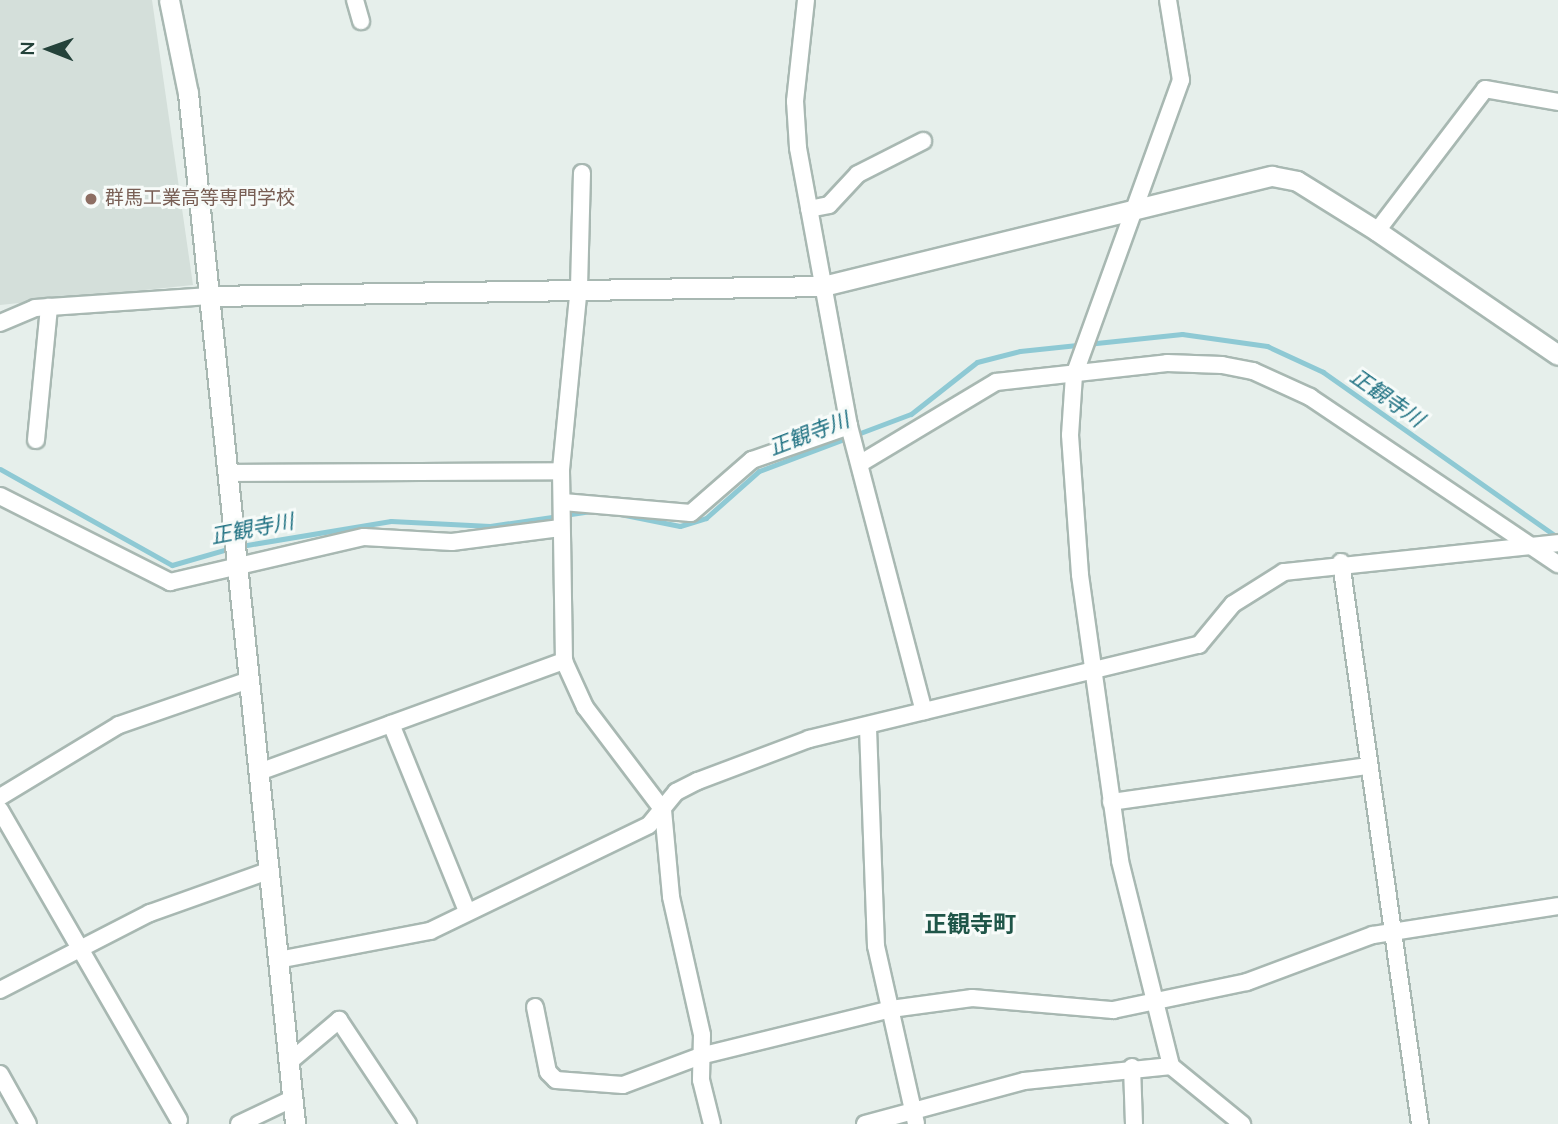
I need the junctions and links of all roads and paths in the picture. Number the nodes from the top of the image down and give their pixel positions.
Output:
1 (169, 0) edge
2 (355, 0) edge
3 (806, 0) edge
4 (1168, 0) edge
5 (361, 21) dead end
6 (1558, 103) edge
7 (923, 141) dead end
8 (582, 173) dead end
9 (1131, 206) junction
10 (809, 209) junction
11 (1377, 231) junction
12 (579, 286) junction
13 (823, 286) junction
14 (210, 296) junction
15 (49, 307) junction
16 (0, 323) edge
17 (1558, 355) edge
18 (1074, 375) junction
19 (849, 426) junction
20 (36, 440) dead end
21 (861, 463) junction
22 (561, 471) junction
23 (228, 473) junction
24 (0, 496) edge
25 (563, 502) junction
26 (560, 528) junction
27 (1558, 543) edge
28 (1535, 546) junction
29 (1341, 562) junction
30 (1558, 564) edge
31 (236, 569) junction
32 (564, 661) junction
33 (1092, 671) junction
34 (249, 681) junction
35 (924, 711) junction
36 (391, 724) junction
37 (868, 728) junction
38 (1367, 766) junction
39 (258, 772) junction
40 (0, 797) edge
41 (1111, 802) junction
42 (0, 810) edge
43 (663, 810) junction
44 (268, 871) junction
45 (1558, 906) edge
46 (467, 911) junction
47 (1394, 930) junction
48 (82, 949) junction
49 (278, 960) junction
50 (0, 990) edge
51 (1156, 1002) junction
52 (535, 1007) dead end
53 (891, 1009) junction
54 (700, 1056) junction
55 (288, 1063) junction
56 (1171, 1066) junction
57 (1132, 1067) junction
58 (0, 1074) edge
59 (292, 1099) junction
60 (915, 1117) edge
61 (178, 1120) dead end
62 (28, 1124) edge
63 (239, 1124) edge
64 (295, 1124) edge
65 (408, 1124) edge
66 (712, 1124) edge
67 (865, 1124) edge
68 (1134, 1124) edge
69 (1242, 1124) edge
70 (1420, 1124) edge

1 - 14 street
2 - 5 street
3 - 10 street
4 - 9 street
6 - 11 street
7 - 10 street
8 - 12 street
9 - 11 street
9 - 13 street
9 - 18 street
10 - 13 street
11 - 17 street
12 - 13 street
12 - 14 street
12 - 22 street
13 - 19 street
14 - 15 street
14 - 23 street
15 - 16 street
15 - 20 street
18 - 21 street
18 - 28 street
18 - 33 street
19 - 21 street
19 - 25 street
21 - 35 street
22 - 23 street
22 - 25 street
23 - 31 street
24 - 31 street
25 - 26 street
26 - 31 street
26 - 32 street
27 - 28 street
28 - 29 street
28 - 30 street
29 - 33 street
29 - 38 street
31 - 34 street
32 - 36 street
32 - 43 street
33 - 35 street
33 - 41 street
34 - 39 street
34 - 40 street
35 - 37 street
36 - 39 street
36 - 46 street
37 - 43 street
37 - 53 street
38 - 41 street
38 - 47 street
39 - 44 street
41 - 51 street
42 - 48 street
43 - 46 street
43 - 54 street
44 - 48 street
44 - 49 street
45 - 47 street
46 - 49 street
47 - 51 street
47 - 70 street
48 - 50 street
48 - 61 street
49 - 55 street
51 - 53 street
51 - 56 street
52 - 54 street
53 - 54 street
53 - 60 street
54 - 66 street
55 - 59 street
55 - 65 street
56 - 57 street
56 - 69 street
57 - 60 street
57 - 68 street
58 - 62 street
59 - 63 street
59 - 64 street
60 - 67 street

